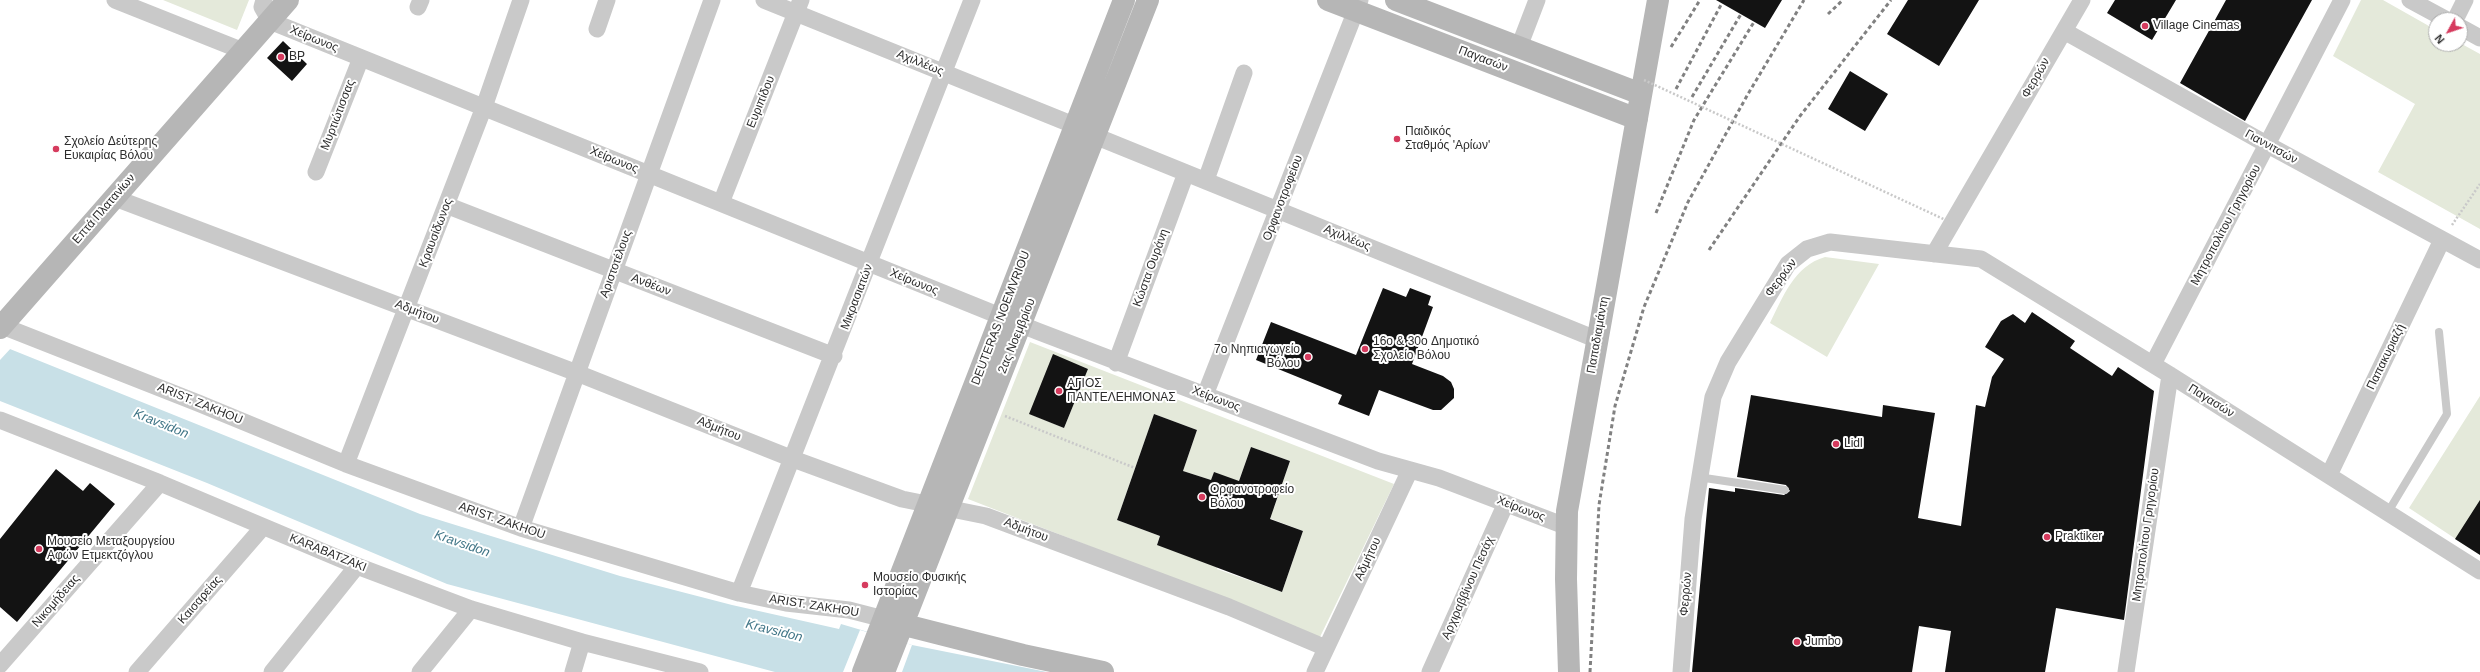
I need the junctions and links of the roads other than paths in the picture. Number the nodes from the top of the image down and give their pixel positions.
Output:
1 (115, 0) edge
2 (264, 0) edge
3 (288, 0) edge
4 (522, 0) edge
5 (608, 0) edge
6 (712, 0) edge
7 (764, 0) edge
8 (972, 0) edge
9 (1124, 0) edge
10 (1148, 0) edge
11 (1328, 0) edge
12 (1396, 0) edge
13 (1537, 0) edge
14 (1658, 0) edge
15 (2082, 0) edge
16 (2342, 0) edge
17 (2410, 0) edge
18 (2465, 0) edge
19 (1358, 5) edge
20 (145, 6) edge
21 (799, 6) edge
22 (2432, 12) edge
23 (2459, 12) edge
24 (270, 21) junction
25 (597, 29) dead end
26 (2064, 31) junction
27 (2468, 31) edge
28 (2480, 38) edge
29 (1519, 47) junction
30 (243, 51) junction
31 (361, 58) junction
32 (944, 73) junction
33 (1244, 73) dead end
34 (1642, 87) junction
35 (484, 107) junction
36 (1637, 119) junction
37 (1076, 126) junction
38 (1095, 136) junction
39 (2268, 145) junction
40 (316, 172) dead end
41 (1186, 173) junction
42 (649, 174) junction
43 (1206, 180) junction
44 (115, 198) junction
45 (721, 203) junction
46 (446, 205) junction
47 (1278, 210) junction
48 (2442, 240) junction
49 (1934, 254) junction
50 (2480, 260) edge
51 (870, 264) junction
52 (614, 270) junction
53 (407, 309) junction
54 (1001, 317) junction
55 (1022, 325) junction
56 (1, 326) edge
57 (2439, 332) dead end
58 (1598, 340) junction
59 (834, 356) junction
60 (1116, 363) junction
61 (2153, 364) junction
62 (577, 373) junction
63 (2170, 375) junction
64 (1205, 395) junction
65 (0, 420) edge
66 (793, 459) junction
67 (346, 464) junction
68 (1410, 470) junction
69 (2329, 475) junction
70 (1698, 477) junction
71 (160, 482) junction
72 (1785, 490) dead end
73 (1506, 503) junction
74 (928, 505) junction
75 (949, 507) junction
76 (2388, 512) junction
77 (1565, 526) junction
78 (263, 527) junction
79 (521, 528) junction
80 (357, 566) junction
81 (2480, 571) edge
82 (739, 593) junction
83 (471, 609) junction
84 (890, 630) junction
85 (582, 642) junction
86 (1326, 648) junction
87 (0, 665) edge
88 (663, 668) edge
89 (137, 672) edge
90 (272, 672) edge
91 (420, 672) edge
92 (574, 672) edge
93 (700, 672) edge
94 (863, 672) edge
95 (884, 672) edge
96 (1104, 672) edge
97 (1315, 672) edge
98 (1430, 672) edge
99 (1569, 672) edge
100 (1681, 672) edge
101 (2126, 672) edge

1 - 20 street
2 - 24 street
3 - 24 street, Επτά Πλατανίων
4 - 35 street, Κραυσίδωνος
5 - 25 street
6 - 42 street, Αριστοτέλους
7 - 21 street, Αχιλλέως
8 - 32 street, Μικρασιατών
9 - 37 street, DEUTERAS NOEMVRIOU
10 - 38 street, 2ας Νοεμβρίου
11 - 19 street, Παγασών
12 - 29 street, Παγασών
13 - 29 street
14 - 34 street, Παπαδιαμάντη
15 - 26 street, Φερρών
16 - 39 street, Μητροπολίτου Γρηγορίου
17 - 22 street
18 - 23 street
19 - 36 street, Παγασών
19 - 47 street, Ορφανοτροφείου
20 - 30 street
21 - 32 street, Αχιλλέως
21 - 45 street, Ευριπίδου
24 - 30 street, Επτά Πλατανίων
24 - 31 street, Χείρωνος
26 - 39 street, Γιαννιτσών
26 - 49 street, Φερρών
27 - 28 street
29 - 34 street, Παγασών
30 - 44 street, Επτά Πλατανίων
31 - 35 street, Χείρωνος
31 - 40 street, Μυρτιώτισσας
32 - 37 street, Αχιλλέως
32 - 51 street, Μικρασιατών
33 - 43 street
34 - 36 street, Παπαδιαμάντη
35 - 42 street, Χείρωνος
35 - 46 street, Κραυσίδωνος
36 - 58 street, Παπαδιαμάντη
37 - 54 street, DEUTERAS NOEMVRIOU
38 - 41 street, Αχιλλέως
38 - 55 street, 2ας Νοεμβρίου
39 - 48 street, Γιαννιτσών
39 - 61 street, Μητροπολίτου Γρηγορίου
41 - 43 street, Αχιλλέως
41 - 60 street, Κώστα Ουράνη
42 - 45 street, Χείρωνος
42 - 52 street, Αριστοτέλους
43 - 47 street, Αχιλλέως
44 - 53 street, Αδμήτου
44 - 56 street, Επτά Πλατανίων
45 - 51 street, Χείρωνος
46 - 52 street, Ανθέων
46 - 53 street, Κραυσίδωνος
47 - 58 street, Αχιλλέως
47 - 64 street, Ορφανοτροφείου
48 - 50 street, Γιαννιτσών
48 - 69 street, Παπακυριαζή
49 - 61 street, Παγασών
49 - 70 street, Φερρών
51 - 54 street, Χείρωνος
51 - 59 street, Μικρασιατών
52 - 59 street, Ανθέων
52 - 62 street, Αριστοτέλους
53 - 62 street, Αδμήτου
53 - 67 street, Κραυσίδωνος
54 - 55 street, Χείρωνος
54 - 74 street, DEUTERAS NOEMVRIOU
55 - 60 street, Χείρωνος
55 - 75 street, 2ας Νοεμβρίου
56 - 67 street, ARIST. ZAKHOU
57 - 76 lane
58 - 77 street, Παπαδιαμάντη
59 - 66 street, Μικρασιατών
60 - 64 street, Χείρωνος
61 - 63 street, Παγασών
62 - 66 street, Αδμήτου
62 - 79 street, Αριστοτέλους
63 - 69 street, Παγασών
63 - 101 street, Μητροπολίτου Γρηγορίου
64 - 68 street, Χείρωνος
65 - 71 street, KARABATZAKI
66 - 74 street, Αδμήτου
66 - 82 street, Μικρασιατών
67 - 79 street, ARIST. ZAKHOU
68 - 73 street, Χείρωνος
68 - 86 street, Αδμήτου
69 - 76 street, Παγασών
70 - 72 lane
70 - 100 street, Φερρών
71 - 78 street, KARABATZAKI
71 - 87 street, Νικομήδειας
73 - 77 street, Χείρωνος
73 - 98 street, Αρχιραββίνου Πεσάχ
74 - 75 street, Αδμήτου
74 - 84 street, DEUTERAS NOEMVRIOU
75 - 84 street, 2ας Νοεμβρίου
75 - 86 street, Αδμήτου
76 - 81 street, Παγασών
77 - 99 street, Παπαδιαμάντη
78 - 80 street, KARABATZAKI
78 - 89 street, Καισαρείας
79 - 82 street, ARIST. ZAKHOU
80 - 83 street, KARABATZAKI
80 - 90 street
82 - 84 street, ARIST. ZAKHOU
83 - 85 street, KARABATZAKI
83 - 91 street
84 - 94 street, 2ας Νοεμβρίου
84 - 95 street, 2ας Νοεμβρίου
84 - 96 street
85 - 88 street, KARABATZAKI
85 - 92 street
86 - 97 street, Αδμήτου
88 - 93 street, KARABATZAKI

